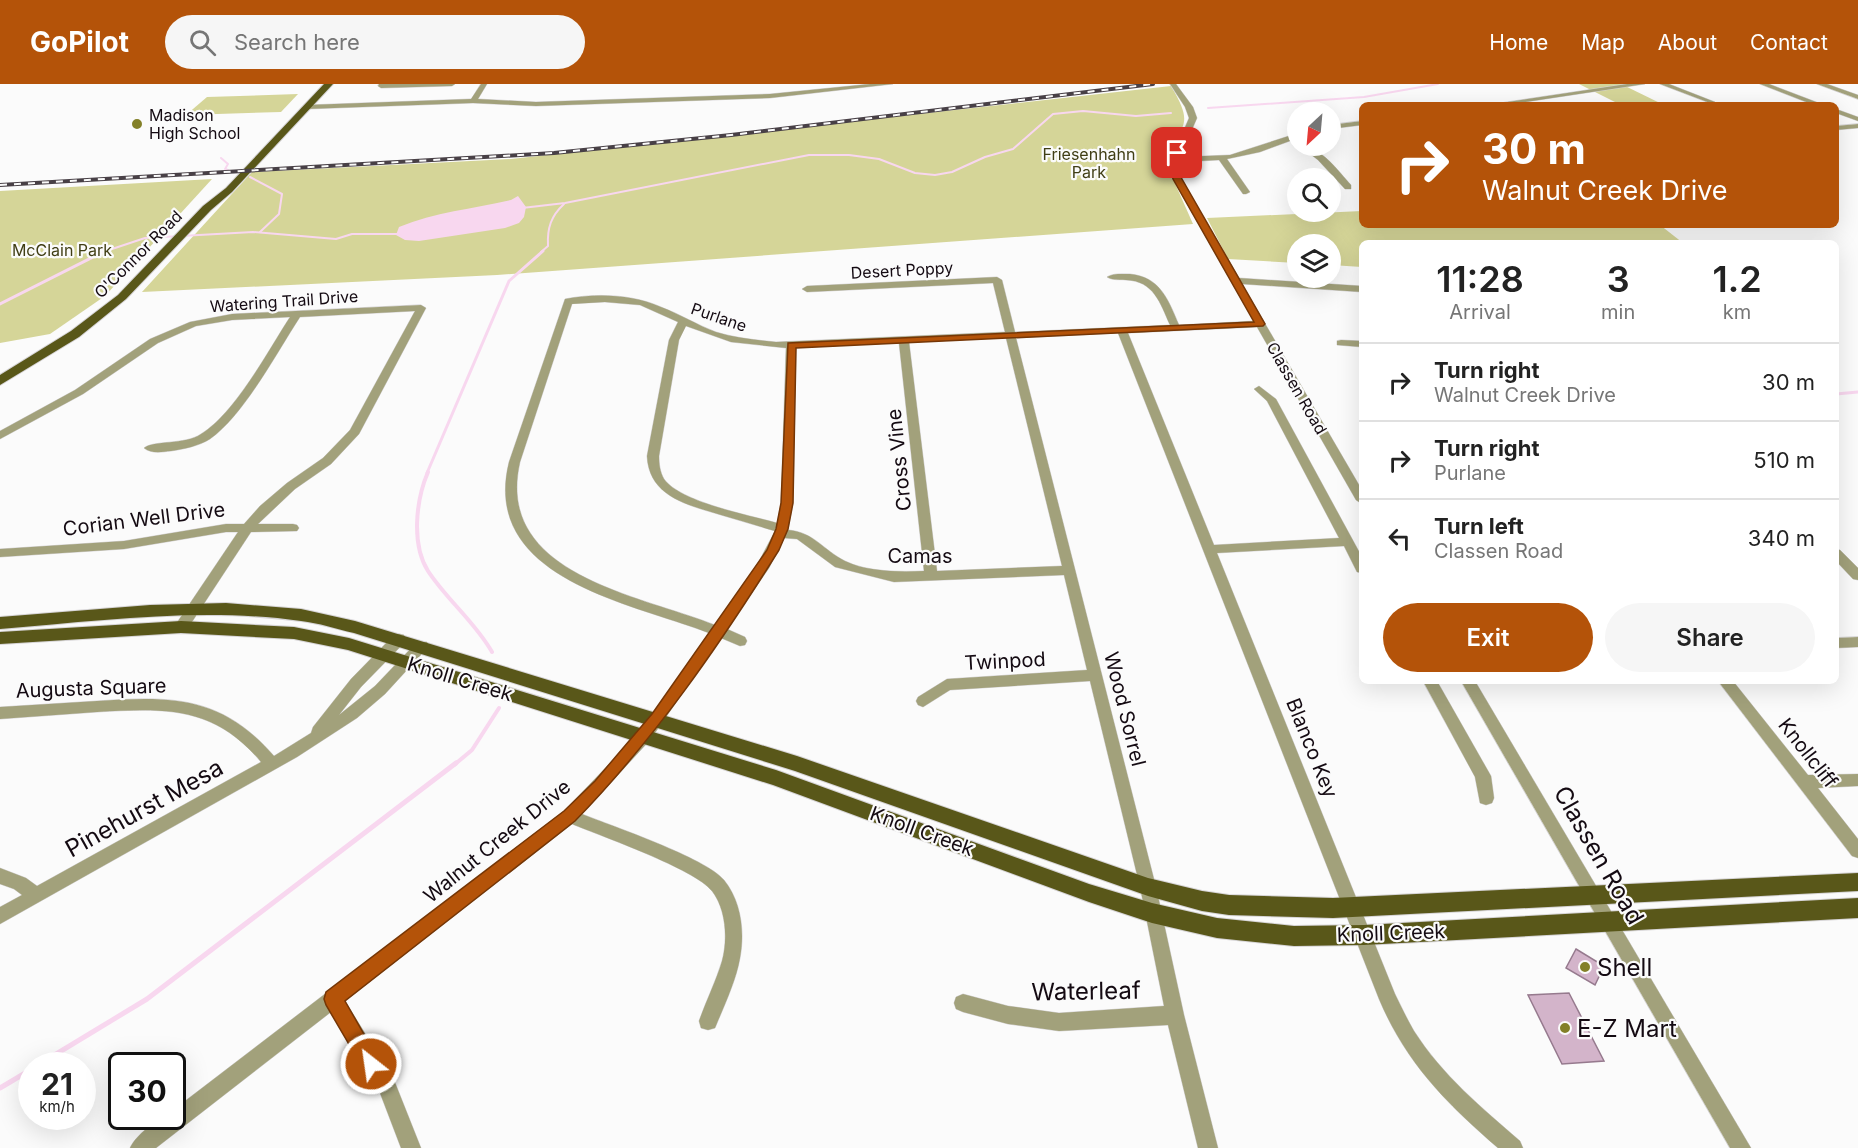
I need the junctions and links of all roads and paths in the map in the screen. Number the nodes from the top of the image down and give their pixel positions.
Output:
1 (329, 84) edge
2 (383, 84) edge
3 (452, 84) edge
4 (484, 84) edge
5 (890, 84) edge
6 (1173, 84) edge
7 (1642, 84) edge
8 (1663, 84) edge
9 (1763, 84) edge
10 (1820, 84) edge
11 (1858, 97) edge
12 (1530, 99) junction
13 (472, 101) junction
14 (1510, 102) edge
15 (1536, 102) edge
16 (1712, 102) dead end
17 (1813, 102) edge
18 (307, 107) junction
19 (1839, 112) edge
20 (1858, 118) edge
21 (1359, 123) edge
22 (1341, 126) edge
23 (1858, 126) edge
24 (1839, 128) edge
25 (1287, 141) edge
26 (1318, 156) edge
27 (1222, 158) junction
28 (1175, 160) junction
29 (1348, 187) dead end
30 (1246, 192) dead end
31 (1113, 277) dead end
32 (997, 280) joint
33 (1235, 281) junction
34 (807, 289) dead end
35 (1359, 289) edge
36 (297, 314) junction
37 (683, 321) junction
38 (1260, 324) junction
39 (1176, 328) junction
40 (1122, 330) junction
41 (1011, 334) junction
42 (904, 340) junction
43 (1341, 343) dead end
44 (1359, 344) edge
45 (791, 345) junction
46 (0, 381) edge
47 (1259, 389) dead end
48 (0, 436) edge
49 (150, 448) dead end
50 (1359, 495) edge
51 (248, 527) junction
52 (293, 528) dead end
53 (781, 531) junction
54 (1348, 542) junction
55 (1210, 549) junction
56 (0, 553) edge
57 (1839, 556) edge
58 (1359, 563) edge
59 (1070, 570) junction
60 (1858, 576) edge
61 (931, 577) junction
62 (192, 611) junction
63 (0, 623) edge
64 (181, 627) junction
65 (718, 631) junction
66 (0, 638) edge
67 (399, 639) junction
68 (740, 641) dead end
69 (1858, 642) edge
70 (1839, 643) edge
71 (422, 646) junction
72 (383, 655) junction
73 (406, 662) junction
74 (1095, 675) junction
75 (1432, 684) edge
76 (1470, 684) edge
77 (1727, 684) edge
78 (347, 694) junction
79 (367, 701) junction
80 (923, 701) dead end
81 (0, 713) edge
82 (658, 719) junction
83 (645, 736) junction
84 (312, 740) junction
85 (272, 764) junction
86 (1858, 780) edge
87 (1804, 782) junction
88 (1486, 798) dead end
89 (570, 816) junction
90 (1858, 851) edge
91 (0, 876) edge
92 (1858, 882) edge
93 (1148, 887) junction
94 (1594, 895) junction
95 (36, 896) junction
96 (1352, 907) junction
97 (1858, 908) edge
98 (1152, 913) junction
99 (0, 916) edge
100 (1610, 921) junction
101 (1364, 935) junction
102 (333, 999) junction
103 (963, 1003) dead end
104 (1175, 1015) junction
105 (708, 1021) dead end
106 (140, 1148) edge
107 (411, 1148) edge
108 (1208, 1148) edge
109 (1513, 1148) edge
110 (1741, 1148) edge

1 - 18 main road, O'Connor Road
2 - 3 street
4 - 13 street
5 - 13 street
6 - 28 street
7 - 12 street
8 - 16 street
9 - 17 street
10 - 11 street
12 - 14 street
12 - 15 street
13 - 18 street
18 - 46 main road, O'Connor Road
19 - 20 street
21 - 22 street
23 - 24 street
25 - 27 street
26 - 29 street
27 - 28 street
27 - 30 street
28 - 33 street, Classen Road
31 - 39 street
32 - 34 street, Desert Poppy
32 - 41 street, Wood Sorrel
33 - 35 street
33 - 38 street, Classen Road
36 - 48 street, Watering Trail Drive
36 - 49 street
36 - 51 street, Watering Trail Drive
37 - 45 street, Purlane
37 - 53 street, Camas
37 - 65 street, Purlane
38 - 39 street, Purlane
38 - 50 street, Classen Road
39 - 40 street, Purlane
40 - 41 street, Purlane
40 - 55 street, Blanco Key
41 - 42 street, Purlane
41 - 59 street, Wood Sorrel
42 - 45 street, Purlane
42 - 61 street, Cross Vine
43 - 44 street
45 - 53 street, Walnut Creek Drive
47 - 54 street
51 - 52 street, Corian Well Drive
51 - 56 street, Corian Well Drive
51 - 62 street
53 - 61 street, Camas
53 - 65 street, Walnut Creek Drive
54 - 55 street
54 - 58 street
55 - 96 street, Blanco Key
57 - 60 street
59 - 61 street, Camas
59 - 74 street, Wood Sorrel
62 - 63 main road, Knoll Creek
62 - 64 street
62 - 67 main road, Knoll Creek
64 - 66 main road, Knoll Creek
64 - 72 main road, Knoll Creek
65 - 68 street
65 - 82 street, Walnut Creek Drive
67 - 71 main road, Knoll Creek
67 - 72 street, Pinehurst Mesa
69 - 70 street
71 - 73 street, Pinehurst Mesa
71 - 82 main road, Knoll Creek
72 - 73 main road, Knoll Creek
72 - 78 street, Pinehurst Mesa
73 - 79 street, Pinehurst Mesa
73 - 83 main road, Knoll Creek
74 - 80 street, Twinpod
74 - 93 street, Wood Sorrel
75 - 88 street
76 - 94 street, Classen Road
77 - 87 street, Knollcliff
78 - 79 street
78 - 84 street, Pinehurst Mesa
79 - 84 street, Pinehurst Mesa
81 - 85 street, Augusta Square
82 - 83 street, Walnut Creek Drive
82 - 93 main road, Knoll Creek
83 - 89 street, Walnut Creek Drive
83 - 98 main road, Knoll Creek
84 - 85 street, Pinehurst Mesa
85 - 95 street, Pinehurst Mesa
86 - 87 street
87 - 90 street, Knollcliff
89 - 102 street, Walnut Creek Drive
89 - 105 street
91 - 95 street
92 - 94 main road, Knoll Creek
93 - 96 main road, Knoll Creek
93 - 98 street, Wood Sorrel
94 - 96 main road, Knoll Creek
94 - 100 street, Classen Road
95 - 99 street, Pinehurst Mesa
96 - 101 street, Blanco Key
97 - 100 main road, Knoll Creek
98 - 101 main road, Knoll Creek
98 - 104 street, Wood Sorrel
100 - 101 main road, Knoll Creek
100 - 110 street, Classen Road
101 - 109 street, Blanco Key
102 - 106 street, Walnut Creek Drive
102 - 107 street
103 - 104 street, Waterleaf
104 - 108 street, Wood Sorrel

